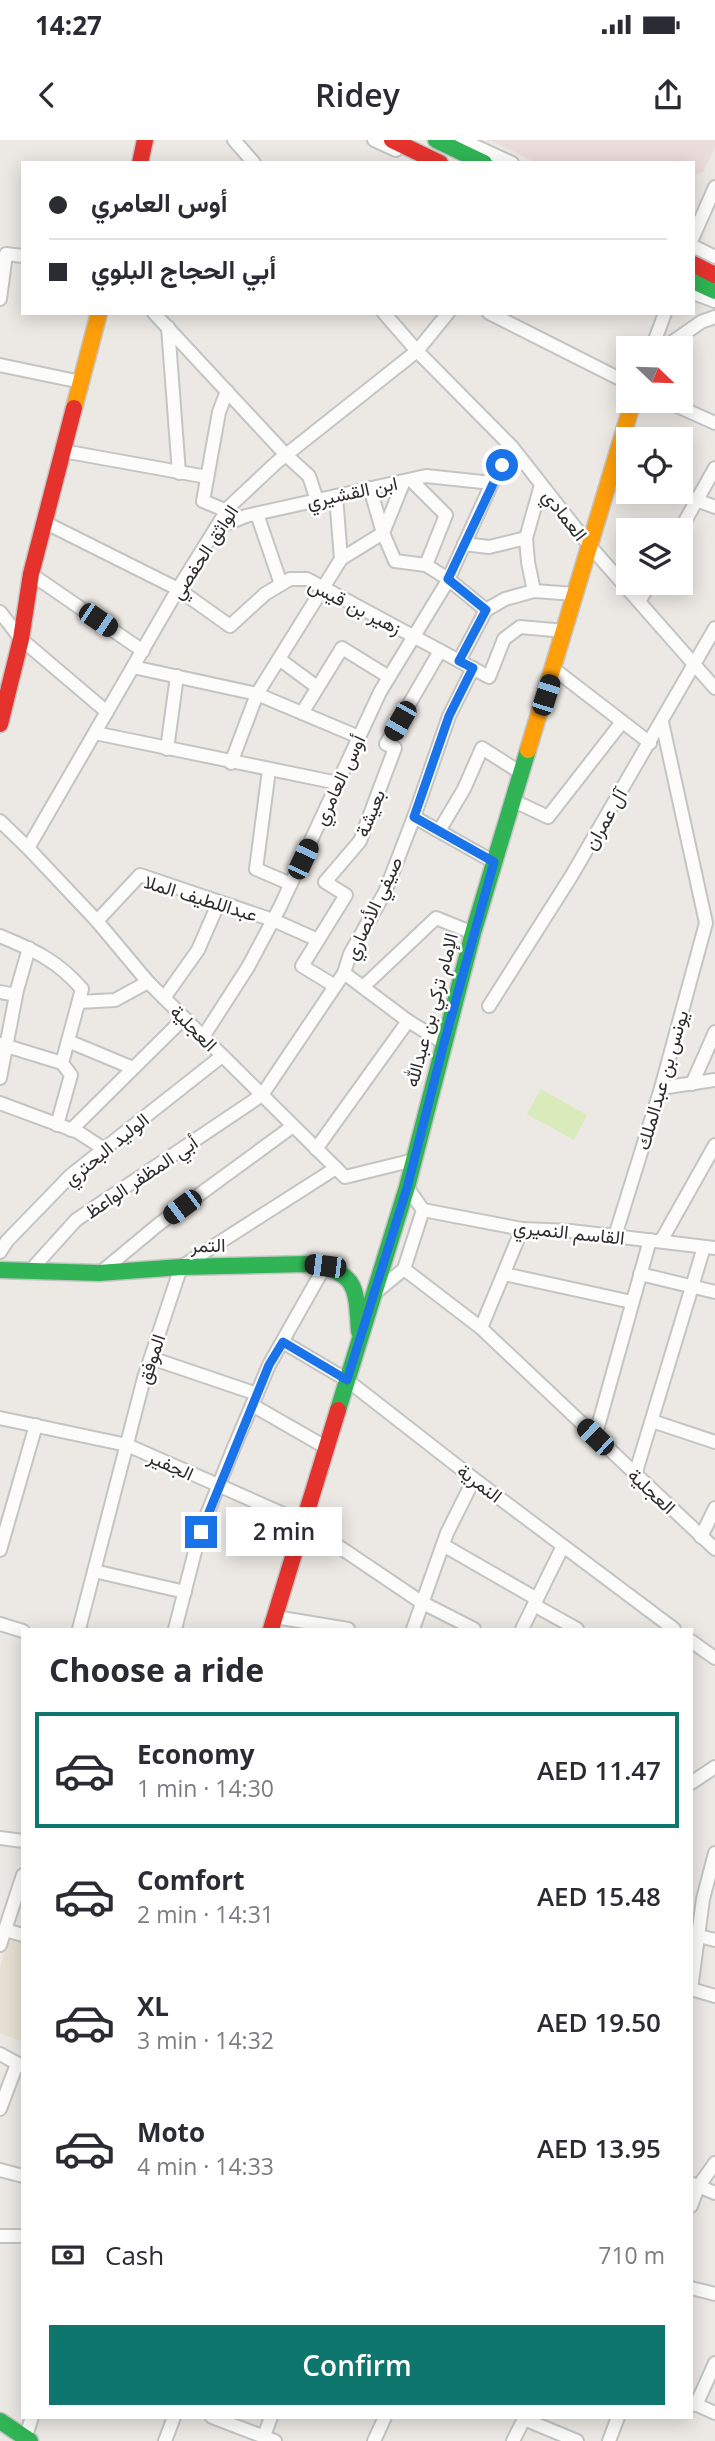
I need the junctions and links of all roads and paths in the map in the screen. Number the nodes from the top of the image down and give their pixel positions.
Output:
1 (145, 140) edge
2 (234, 140) edge
3 (374, 140) edge
4 (392, 140) edge
5 (436, 140) edge
6 (462, 140) edge
7 (141, 161) edge
8 (252, 161) edge
9 (419, 161) edge
10 (436, 161) edge
11 (480, 161) edge
12 (508, 161) edge
13 (715, 187) edge
14 (695, 232) edge
15 (695, 247) edge
16 (21, 256) edge
17 (715, 257) edge
18 (695, 265) edge
19 (715, 275) edge
20 (695, 282) edge
21 (715, 291) edge
22 (695, 294) edge
23 (0, 299) edge
24 (715, 302) edge
25 (98, 315) edge
26 (156, 315) edge
27 (386, 315) edge
28 (446, 315) edge
29 (498, 315) edge
30 (664, 315) edge
31 (715, 317) edge
32 (515, 319) edge
33 (168, 327) junction
34 (656, 336) edge
35 (681, 336) edge
36 (417, 351) junction
37 (0, 365) edge
38 (616, 376) edge
39 (81, 382) junction
40 (227, 391) junction
41 (693, 413) edge
42 (715, 423) edge
43 (512, 447) junction
44 (63, 451) junction
45 (286, 455) junction
46 (715, 468) edge
47 (179, 473) junction
48 (207, 477) junction
49 (408, 480) junction
50 (492, 483) junction
51 (616, 483) edge
52 (541, 485) junction
53 (370, 488) junction
54 (336, 496) junction
55 (693, 499) edge
56 (317, 500) junction
57 (697, 500) junction
58 (715, 508) edge
59 (227, 511) junction
60 (257, 514) junction
61 (687, 518) edge
62 (44, 522) junction
63 (216, 528) junction
64 (383, 533) junction
65 (526, 538) junction
66 (464, 544) junction
67 (589, 545) junction
68 (341, 559) junction
69 (426, 565) junction
70 (31, 574) junction
71 (448, 579) junction
72 (281, 584) junction
73 (323, 588) junction
74 (178, 589) junction
75 (534, 591) junction
76 (575, 594) junction
77 (643, 595) edge
78 (640, 600) junction
79 (486, 610) junction
80 (0, 612) edge
81 (715, 628) edge
82 (565, 631) junction
83 (414, 636) junction
84 (21, 639) junction
85 (143, 651) junction
86 (440, 651) junction
87 (279, 659) junction
88 (459, 661) junction
89 (133, 667) junction
90 (694, 667) junction
91 (473, 668) junction
92 (554, 669) junction
93 (177, 676) junction
94 (389, 677) junction
95 (317, 687) junction
96 (715, 688) edge
97 (257, 694) junction
98 (107, 712) junction
99 (302, 713) junction
100 (622, 722) junction
101 (662, 722) junction
102 (0, 724) edge
103 (95, 733) junction
104 (359, 737) junction
105 (650, 743) junction
106 (167, 749) junction
107 (232, 763) junction
108 (269, 769) junction
109 (521, 773) junction
110 (338, 783) junction
111 (512, 800) junction
112 (414, 817) junction
113 (0, 821) edge
114 (439, 831) junction
115 (28, 848) junction
116 (494, 862) junction
117 (291, 884) junction
118 (219, 902) junction
119 (273, 920) junction
120 (97, 921) junction
121 (710, 924) edge
122 (473, 933) junction
123 (0, 936) edge
124 (318, 940) junction
125 (29, 948) junction
126 (344, 973) junction
127 (148, 982) junction
128 (335, 986) junction
129 (363, 987) junction
130 (0, 992) edge
131 (16, 995) junction
132 (164, 998) junction
133 (79, 1002) junction
134 (489, 1006) dead end
135 (184, 1018) junction
136 (408, 1021) junction
137 (715, 1032) edge
138 (203, 1037) junction
139 (68, 1041) junction
140 (444, 1043) junction
141 (3, 1044) edge
142 (222, 1056) junction
143 (62, 1063) junction
144 (133, 1068) junction
145 (0, 1078) edge
146 (715, 1080) edge
147 (692, 1084) junction
148 (661, 1088) junction
149 (262, 1095) junction
150 (0, 1103) edge
151 (57, 1125) junction
152 (293, 1126) junction
153 (71, 1130) junction
154 (715, 1145) edge
155 (104, 1149) junction
156 (316, 1149) junction
157 (414, 1160) junction
158 (335, 1168) junction
159 (407, 1188) junction
160 (423, 1210) junction
161 (522, 1229) junction
162 (615, 1236) junction
163 (656, 1241) junction
164 (710, 1247) edge
165 (0, 1252) edge
166 (325, 1266) junction
167 (181, 1267) junction
168 (404, 1269) junction
169 (0, 1270) edge
170 (30, 1270) junction
171 (99, 1273) junction
172 (505, 1274) junction
173 (640, 1274) junction
174 (692, 1287) junction
175 (715, 1292) edge
176 (374, 1293) junction
177 (632, 1302) junction
178 (481, 1328) junction
179 (283, 1342) junction
180 (359, 1342) junction
181 (152, 1358) junction
182 (347, 1380) junction
183 (255, 1399) junction
184 (0, 1418) edge
185 (652, 1421) junction
186 (36, 1425) junction
187 (595, 1437) junction
188 (715, 1442) edge
189 (127, 1445) junction
190 (327, 1448) junction
191 (635, 1475) junction
192 (474, 1479) junction
193 (219, 1486) junction
194 (715, 1508) edge
195 (303, 1523) junction
196 (701, 1537) junction
197 (443, 1545) junction
198 (563, 1546) junction
199 (715, 1549) edge
200 (0, 1550) edge
201 (94, 1571) junction
202 (185, 1592) junction
203 (422, 1602) junction
204 (535, 1602) junction
205 (273, 1623) edge
206 (0, 1625) edge
207 (79, 1628) edge
208 (175, 1628) edge
209 (336, 1628) edge
210 (414, 1628) edge
211 (472, 1628) edge
212 (522, 1628) edge
213 (575, 1628) edge
214 (672, 1628) edge
215 (21, 1630) edge
216 (693, 1643) edge
217 (715, 1658) edge
218 (715, 1767) edge
219 (693, 1782) edge
220 (0, 1838) edge
221 (21, 1841) edge
222 (715, 1853) edge
223 (21, 1881) edge
224 (715, 1888) edge
225 (697, 1898) edge
226 (5, 1930) junction
227 (21, 1934) edge
228 (698, 1936) junction
229 (715, 1940) edge
230 (0, 1945) edge
231 (694, 1952) edge
232 (693, 1990) edge
233 (715, 1996) edge
234 (0, 2054) edge
235 (20, 2065) edge
236 (0, 2109) edge
237 (715, 2163) edge
238 (0, 2170) edge
239 (21, 2175) edge
240 (694, 2185) edge
241 (715, 2193) edge
242 (0, 2236) edge
243 (21, 2236) edge
244 (693, 2288) edge
245 (715, 2294) edge
246 (715, 2362) edge
247 (694, 2403) edge
248 (715, 2413) edge
249 (32, 2419) edge
250 (173, 2419) edge
251 (217, 2419) edge
252 (271, 2419) edge
253 (384, 2419) edge
254 (524, 2419) edge
255 (526, 2419) edge
256 (617, 2419) edge
257 (0, 2421) edge
258 (269, 2438) edge
259 (26, 2441) edge
260 (165, 2441) edge
261 (374, 2441) edge
262 (513, 2441) edge
263 (577, 2441) edge
264 (609, 2441) edge

1 - 7 street
2 - 8 street
3 - 9 street
4 - 10 street
5 - 11 street
6 - 12 street
13 - 14 street
15 - 17 street
16 - 23 street
18 - 19 street
20 - 21 street
22 - 24 street
25 - 39 street
26 - 33 street
27 - 36 street, العمادي
28 - 36 street, الواثق الحفصي
29 - 32 street
30 - 34 street
31 - 35 street
32 - 38 street
33 - 40 street
33 - 47 street
36 - 43 street, العمادي
36 - 45 street, الواثق الحفصي
37 - 39 street
39 - 44 street
40 - 45 street
40 - 48 street
41 - 42 street
43 - 50 street, أوس العامري
43 - 52 street, العمادي
44 - 47 street
44 - 62 street
45 - 56 street
45 - 59 street, الواثق الحفصي
46 - 57 street
47 - 48 street
48 - 59 street
49 - 50 street, ابن القشيري
49 - 53 street, ابن القشيري
49 - 64 street
49 - 69 street
50 - 66 street, أوس العامري
51 - 67 street, الإمام تركي بن عبدالله
52 - 65 street
52 - 67 street, العمادي
53 - 54 street, ابن القشيري
53 - 64 street
54 - 56 street, ابن القشيري
54 - 68 street
55 - 57 street
56 - 60 street, ابن القشيري
57 - 58 street
57 - 61 street
59 - 63 street, الواثق الحفصي
60 - 63 street, ابن القشيري
60 - 72 street
62 - 70 street
62 - 74 street, زهير بن قيس
63 - 74 street, الواثق الحفصي
64 - 68 street
64 - 69 street
65 - 66 street
65 - 75 street
66 - 71 street, أوس العامري
67 - 76 street, الإمام تركي بن عبدالله
67 - 78 street, العمادي
68 - 73 street
69 - 71 street
70 - 84 street
70 - 85 street
71 - 79 street
71 - 83 street, أوس العامري
72 - 73 street, زهير بن قيس
72 - 74 street, زهير بن قيس
73 - 83 street, زهير بن قيس
73 - 87 street
74 - 85 street, الواثق الحفصي
75 - 76 street
75 - 79 street
76 - 82 street, الإمام تركي بن عبدالله
77 - 78 street
78 - 90 street, العمادي
79 - 88 street
80 - 84 street
81 - 90 street, آل عمران
82 - 91 street, زهير بن قيس
82 - 92 street, الإمام تركي بن عبدالله
83 - 86 street, زهير بن قيس
83 - 94 street, أوس العامري
84 - 98 street
84 - 102 street
85 - 89 street, الواثق الحفصي
86 - 88 street, زهير بن قيس
86 - 124 street, بعيشة
87 - 95 street
87 - 97 street
88 - 91 street, زهير بن قيس
89 - 93 street
89 - 98 street, الواثق الحفصي
90 - 96 street, العمادي
90 - 101 street, آل عمران
91 - 112 street, صيفي الأنصاري
92 - 100 street
92 - 109 street, الإمام تركي بن عبدالله
93 - 97 street
93 - 106 street
94 - 95 street
94 - 104 street, أوس العامري
95 - 99 street
97 - 99 street
97 - 107 street
98 - 103 street, الواثق الحفصي
99 - 104 street
100 - 105 street
100 - 111 street
101 - 105 street, آل عمران
101 - 121 street
103 - 106 street
103 - 115 street, الواثق الحفصي
104 - 110 street, أوس العامري
105 - 134 street, آل عمران
106 - 107 street
107 - 108 street
108 - 110 street
108 - 117 street
109 - 111 street, الإمام تركي بن عبدالله
109 - 114 street
110 - 117 street, أوس العامري
111 - 116 street, الإمام تركي بن عبدالله
112 - 114 street
112 - 126 street, صيفي الأنصاري
113 - 115 street, العجلية
114 - 116 street
115 - 120 street, العجلية
116 - 122 street, الإمام تركي بن عبدالله
117 - 119 street, أوس العامري
118 - 119 street, عبداللطيف الملا
118 - 120 street, عبداللطيف الملا
118 - 132 street
119 - 124 street, عبداللطيف الملا
119 - 138 street, أوس العامري
120 - 127 street, العجلية
121 - 148 street, يونس بن عبدالملك
122 - 129 street
122 - 140 street, الإمام تركي بن عبدالله
123 - 125 street
124 - 128 street, بعيشة
125 - 131 street
125 - 133 street
126 - 128 street, صيفي الأنصاري
126 - 129 street
127 - 132 street, العجلية
127 - 133 street
128 - 149 street, صيفي الأنصاري
129 - 136 street
130 - 131 street
131 - 141 street
132 - 135 street, العجلية
133 - 139 street
135 - 138 street, العجلية
135 - 144 street
136 - 140 street
136 - 156 street
137 - 147 street
138 - 142 street, العجلية
139 - 143 street
139 - 144 street
140 - 157 street, الإمام تركي بن عبدالله
141 - 143 street
141 - 145 street
142 - 149 street, العجلية
142 - 155 street, الوليد البحتري
143 - 151 street
144 - 153 street
146 - 147 street
147 - 148 street
148 - 162 street, يونس بن عبدالملك
149 - 152 street, العجلية
149 - 170 street, أبي المظفر الواعظ
150 - 151 street
151 - 153 street
152 - 156 street, العجلية
152 - 171 street
153 - 155 street
154 - 163 street
155 - 165 street, الوليد البحتري
156 - 158 street, العجلية
157 - 158 street
157 - 159 street, الإمام تركي بن عبدالله
158 - 167 street
159 - 160 street
159 - 176 street, الإمام تركي بن عبدالله
160 - 161 street, القاسم النميري
160 - 168 street
161 - 162 street, القاسم النميري
161 - 172 street
162 - 163 street, القاسم النميري
163 - 164 street, القاسم النميري
163 - 173 street
164 - 174 street
166 - 167 street, التمر
166 - 179 street
166 - 180 street
167 - 171 street, التمر
167 - 181 street, الموفق
168 - 176 street
168 - 178 street, العجلية
169 - 170 street, التمر
170 - 171 street, التمر
172 - 177 street
172 - 178 street
173 - 174 street
173 - 177 street
174 - 175 street
174 - 185 street
176 - 180 street, الإمام تركي بن عبدالله
177 - 187 street
178 - 187 street, العجلية
179 - 182 street, النمرية
179 - 183 street
180 - 182 street, الإمام تركي بن عبدالله
181 - 183 street
181 - 189 street, الموفق
182 - 190 street, الإمام تركي بن عبدالله
182 - 192 street, النمرية
183 - 190 street
183 - 193 street
184 - 186 street, الجفير
185 - 188 street
185 - 191 street
186 - 189 street, الجفير
186 - 200 street
187 - 191 street, العجلية
189 - 193 street, الجفير
189 - 201 street, الموفق
190 - 195 street, الإمام تركي بن عبدالله
191 - 196 street, العجلية
192 - 197 street
192 - 198 street, النمرية
193 - 195 street, الجفير
193 - 202 street
194 - 196 street
195 - 203 street, الجفير
195 - 205 street, الإمام تركي بن عبدالله
196 - 199 street, العجلية
197 - 203 street
197 - 204 street
198 - 204 street
198 - 214 street, النمرية
201 - 202 street
201 - 207 street, الموفق
202 - 208 street
203 - 210 street
203 - 211 street, الجفير
204 - 212 street
204 - 213 street
205 - 209 street
206 - 215 street
216 - 217 street
218 - 219 street
220 - 221 street
222 - 225 street
223 - 226 street
224 - 225 street
225 - 228 street
226 - 227 street
226 - 230 street
228 - 229 street
228 - 231 street
232 - 233 street
234 - 235 street
235 - 236 street
237 - 240 street
238 - 239 street
240 - 241 street
242 - 243 street
244 - 245 street
246 - 247 street
247 - 248 street
249 - 259 street
250 - 260 street
251 - 258 street
252 - 258 street
253 - 261 street
254 - 262 street
255 - 263 street
256 - 264 street
257 - 259 street

